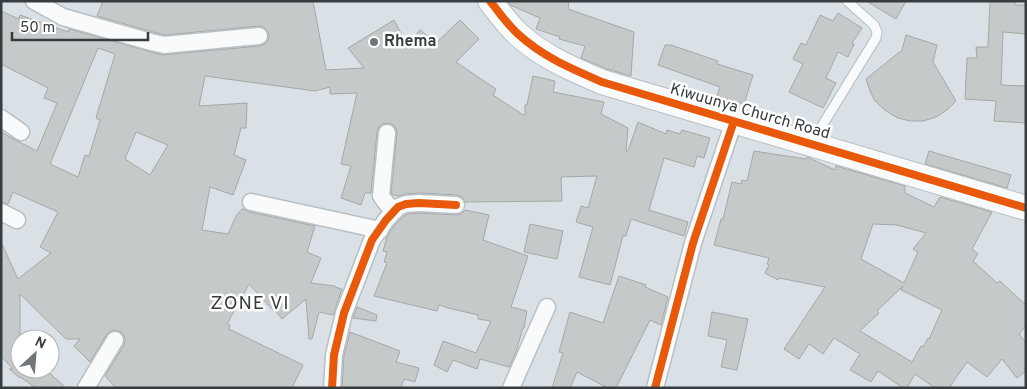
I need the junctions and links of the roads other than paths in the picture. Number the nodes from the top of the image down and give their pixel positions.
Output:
1 (34, 1) edge
2 (490, 1) edge
3 (847, 1) edge
4 (258, 36) dead end
5 (1, 118) edge
6 (734, 121) junction
7 (20, 132) dead end
8 (387, 133) dead end
9 (811, 144) junction
10 (251, 202) dead end
11 (456, 205) dead end
12 (1026, 208) edge
13 (1, 212) edge
14 (394, 212) junction
15 (17, 220) dead end
16 (380, 230) junction
17 (548, 307) dead end
18 (116, 340) dead end
19 (86, 388) edge
20 (332, 388) edge
21 (511, 388) edge
22 (655, 388) edge

1 - 4 street
2 - 6 street, Kiwuunya Church Road
3 - 9 lane
5 - 7 street
6 - 9 street, Kiwuunya Church Road
6 - 22 street
8 - 14 street
9 - 12 street, Kiwuunya Church Road
10 - 16 street
11 - 14 street
13 - 15 street
14 - 16 street
16 - 20 street
17 - 21 street
18 - 19 street

